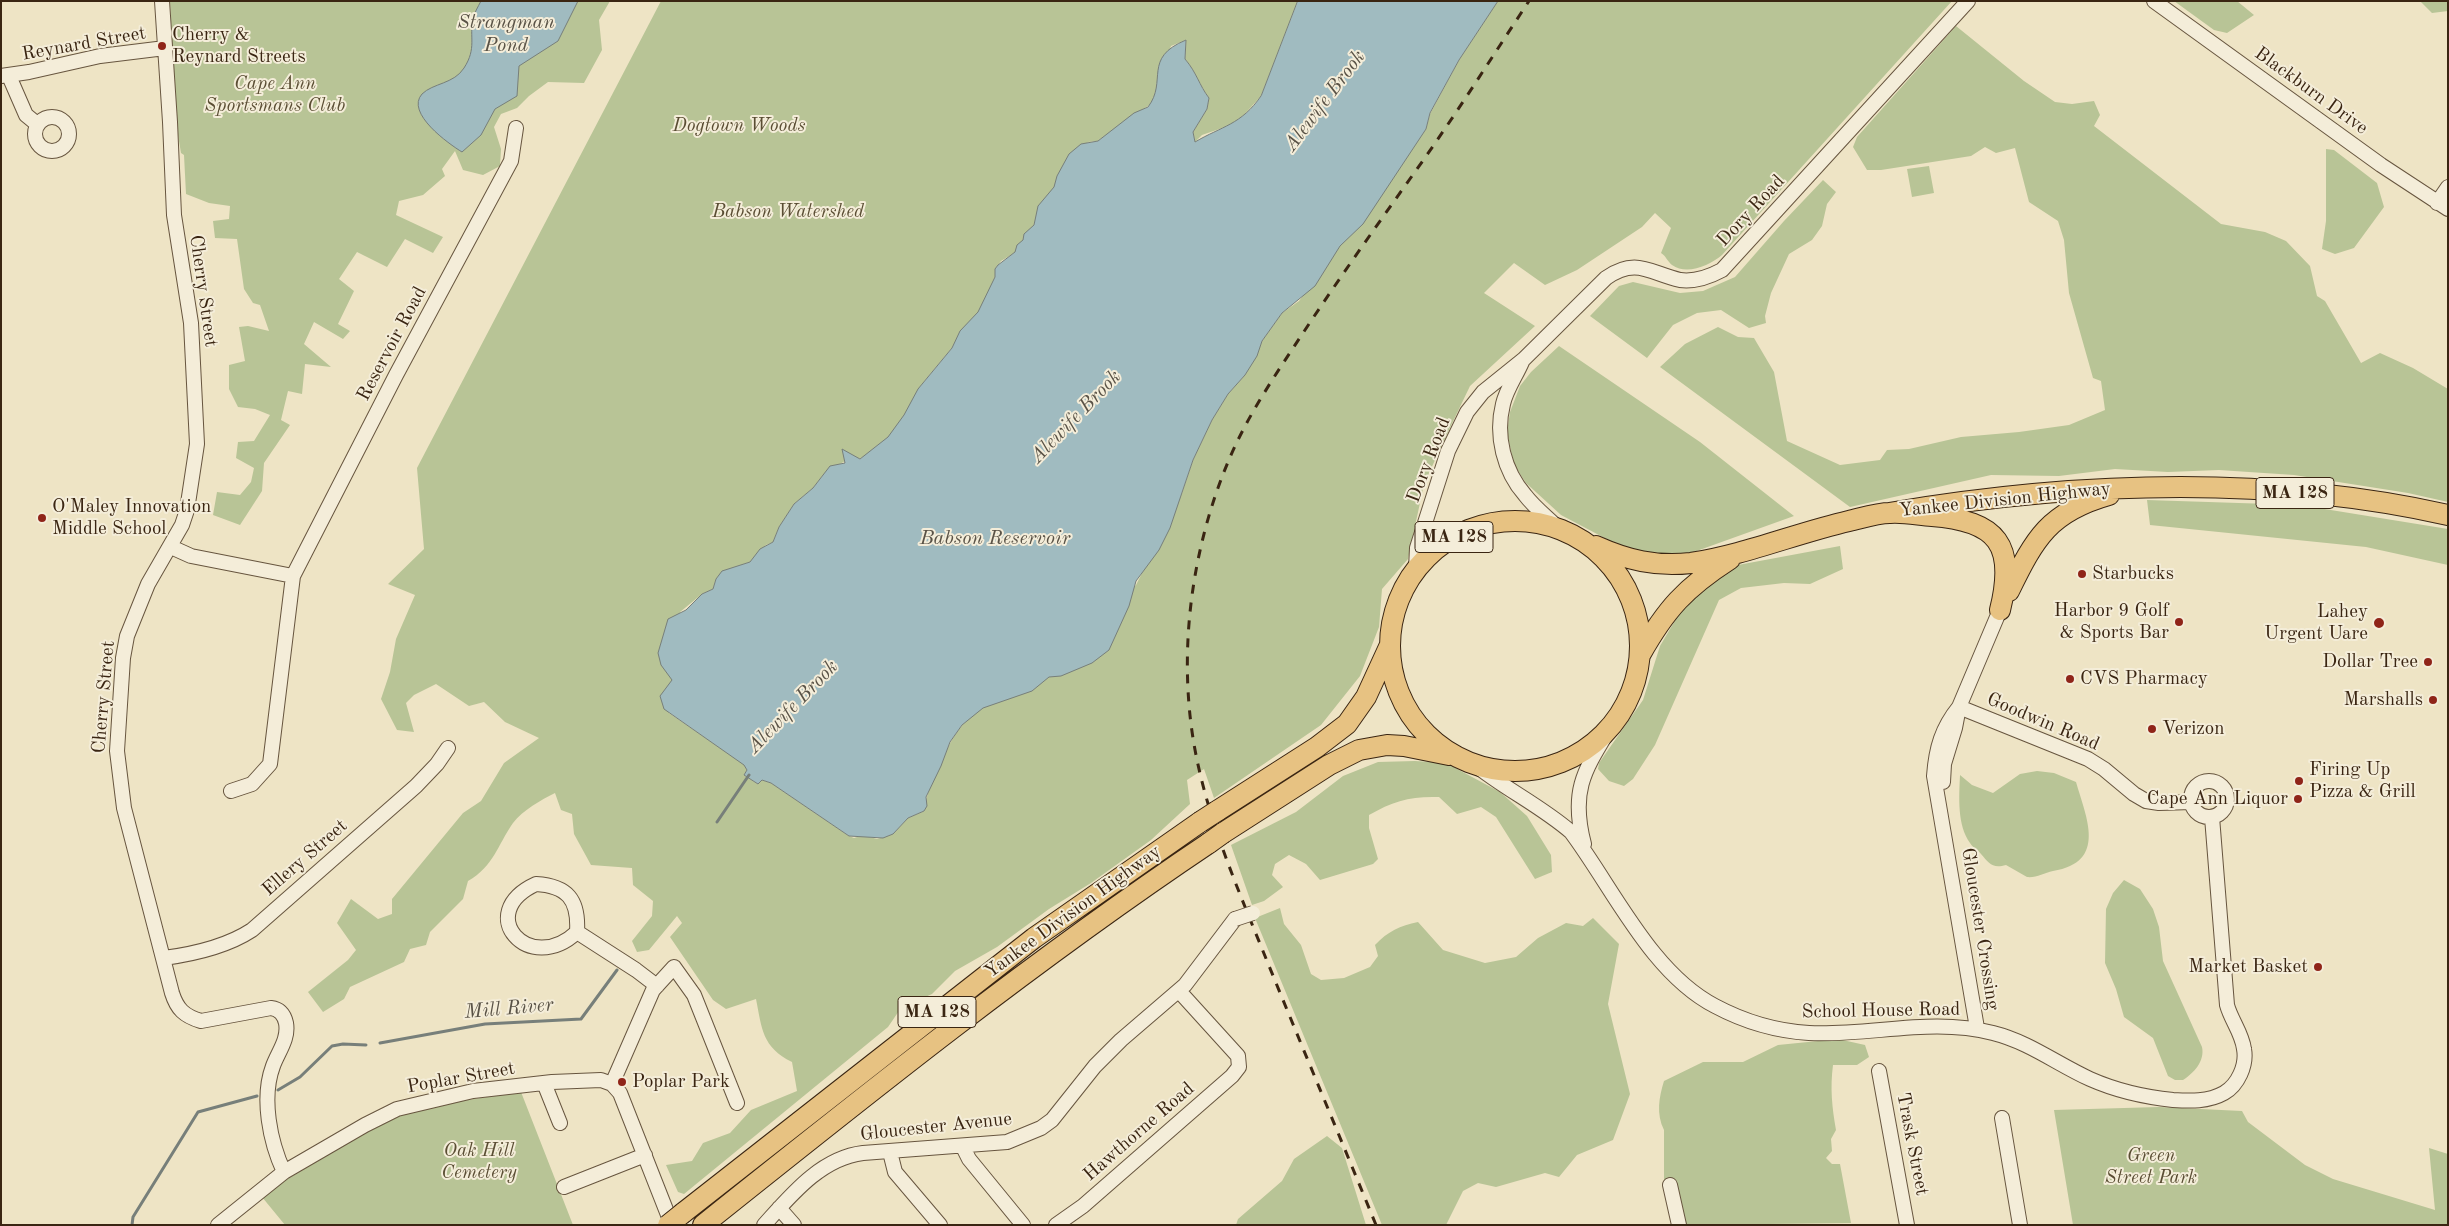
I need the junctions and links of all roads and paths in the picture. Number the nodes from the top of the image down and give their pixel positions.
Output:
1 (162, 1) edge
2 (1968, 1) edge
3 (2154, 1) edge
4 (165, 48) junction
5 (5, 76) edge
6 (37, 124) dead end
7 (516, 128) dead end
8 (2448, 187) edge
9 (2442, 206) edge
10 (1524, 360) junction
11 (2140, 487) junction
12 (1889, 512) junction
13 (2448, 516) edge
14 (1558, 528) junction
15 (1580, 539) junction
16 (171, 547) junction
17 (1742, 552) junction
18 (1416, 568) junction
19 (293, 576) junction
20 (2000, 610) junction
21 (1390, 645) junction
22 (1640, 655) junction
23 (1959, 707) junction
24 (1615, 720) junction
25 (448, 748) dead end
26 (1465, 760) junction
27 (231, 791) dead end
28 (2192, 802) junction
29 (2212, 817) junction
30 (1585, 850) junction
31 (1253, 912) dead end
32 (577, 932) junction
33 (164, 958) junction
34 (657, 986) junction
35 (1179, 991) junction
36 (1976, 1028) junction
37 (1879, 1071) dead end
38 (544, 1083) junction
39 (612, 1084) junction
40 (737, 1103) dead end
41 (2002, 1118) dead end
42 (560, 1123) dead end
43 (963, 1147) junction
44 (890, 1152) junction
45 (645, 1155) junction
46 (284, 1172) junction
47 (1670, 1185) dead end
48 (564, 1187) dead end
49 (780, 1208) junction
50 (674, 1221) edge
51 (218, 1225) edge
52 (702, 1225) edge
53 (764, 1225) edge
54 (794, 1225) edge
55 (940, 1225) edge
56 (1023, 1225) edge
57 (1056, 1225) edge
58 (1679, 1225) edge
59 (1907, 1225) edge
60 (2020, 1225) edge

1 - 4 street, Cherry Street
2 - 10 street, Dory Road
3 - 9 street, Blackburn Drive
4 - 5 street, Reynard Street
4 - 16 street, Cherry Street
5 - 6 street, Reynard Street
7 - 19 street, Reservoir Road
8 - 9 street
10 - 14 street, Dory Road
10 - 18 street, Dory Road
11 - 12 highway, Yankee Division Highway / MA 128
11 - 13 highway, Yankee Division Highway / MA 128
11 - 20 highway
12 - 17 highway, MA 128
12 - 20 highway
14 - 15 highway, MA 128
14 - 18 highway, MA 128
15 - 17 highway, MA 128
15 - 22 highway
16 - 19 street
16 - 33 street, Cherry Street
17 - 22 highway, MA 128
18 - 21 highway, MA 128
19 - 27 street, Reservoir Road
20 - 23 street, Gloucester Crossing
21 - 26 highway
21 - 50 highway, Yankee Division Highway / MA 128
22 - 24 highway, MA 128
23 - 28 street, Goodwin Road
23 - 36 street, Gloucester Crossing
24 - 26 highway, MA 128
24 - 30 street, School House Road
25 - 33 street, Ellery Street
26 - 30 street, School House Road
26 - 52 highway, Yankee Division Highway / MA 128
28 - 29 street
28 - 29 street
29 - 36 street, School House Road
30 - 36 street, School House Road
31 - 35 street, Gloucester Avenue, bridge
32 - 32 street
32 - 34 street
33 - 46 street, Cherry Street
34 - 39 street
34 - 40 street
35 - 43 street, Gloucester Avenue
35 - 57 street, Hawthorne Road
37 - 59 street, Trask Street
38 - 39 street, Poplar Street
38 - 42 street
38 - 46 street, Poplar Street
39 - 45 street
41 - 60 street
43 - 44 street, Gloucester Avenue
43 - 56 street
44 - 49 street, Gloucester Avenue
44 - 55 street
45 - 48 street
45 - 50 street
46 - 51 street, Poplar Street
47 - 58 street
49 - 53 street, Gloucester Avenue
49 - 54 street

